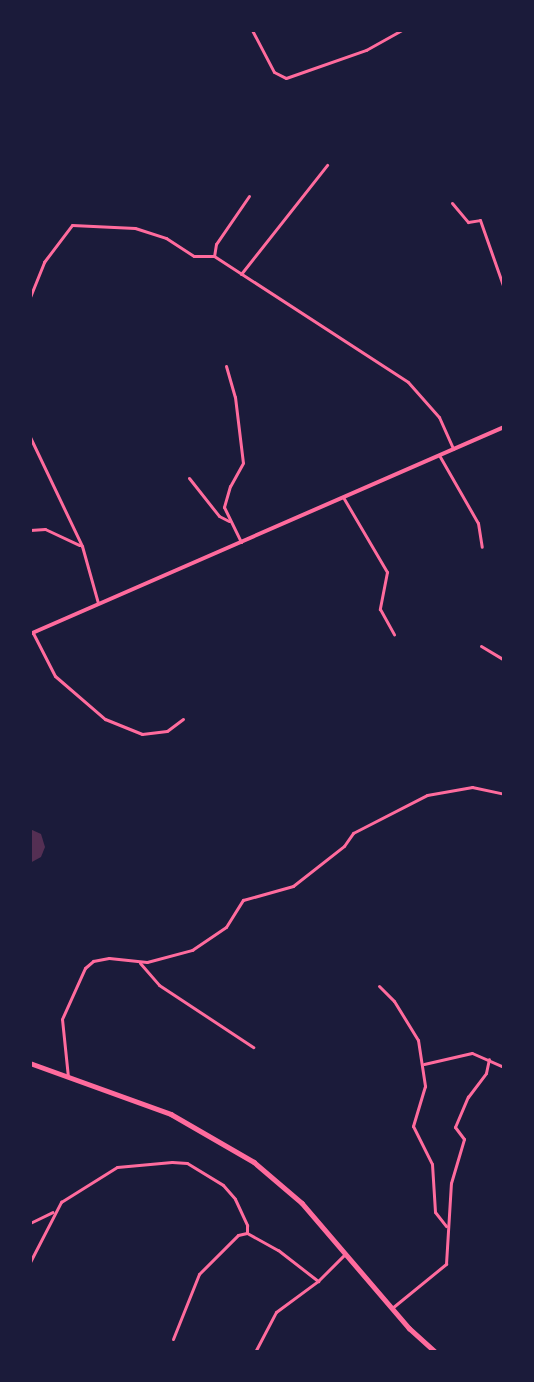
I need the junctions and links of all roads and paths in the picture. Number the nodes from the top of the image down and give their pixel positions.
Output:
1 (252, 30) edge
2 (402, 30) edge
3 (327, 165) dead end
4 (249, 196) dead end
5 (452, 203) dead end
6 (214, 256) junction
7 (241, 274) junction
8 (504, 288) edge
9 (30, 297) edge
10 (226, 366) dead end
11 (504, 428) edge
12 (30, 437) edge
13 (453, 448) junction
14 (439, 455) junction
15 (189, 478) dead end
16 (343, 497) junction
17 (229, 521) junction
18 (30, 530) edge
19 (241, 542) junction
20 (82, 546) junction
21 (482, 547) dead end
22 (98, 603) junction
23 (32, 634) edge
24 (394, 634) dead end
25 (481, 646) dead end
26 (504, 660) edge
27 (183, 719) dead end
28 (504, 794) edge
29 (140, 963) junction
30 (379, 986) dead end
31 (253, 1047) dead end
32 (489, 1059) junction
33 (30, 1063) edge
34 (424, 1064) junction
35 (504, 1067) edge
36 (68, 1078) junction
37 (53, 1212) junction
38 (30, 1223) edge
39 (446, 1226) junction
40 (247, 1233) junction
41 (346, 1253) junction
42 (30, 1262) edge
43 (318, 1281) junction
44 (392, 1308) junction
45 (173, 1339) dead end
46 (255, 1352) edge
47 (436, 1352) edge

1 - 2 street
3 - 7 street
4 - 6 street
5 - 8 street
6 - 7 street
6 - 9 street
7 - 13 street
10 - 17 street
11 - 13 main road
12 - 20 street
13 - 14 main road
14 - 16 main road
14 - 21 street
15 - 17 street
16 - 19 main road
16 - 24 street
17 - 19 street
18 - 20 street
19 - 22 main road
20 - 22 street
22 - 23 main road
23 - 27 street
25 - 26 street
28 - 29 street
29 - 31 street
29 - 36 street
30 - 34 street
32 - 34 street
32 - 35 street
32 - 39 street
33 - 36 main road
34 - 39 street
36 - 41 main road
37 - 38 street
37 - 40 street
37 - 42 street
39 - 44 street
40 - 43 street
40 - 45 street
41 - 43 street
41 - 44 main road
43 - 46 street
44 - 47 main road

